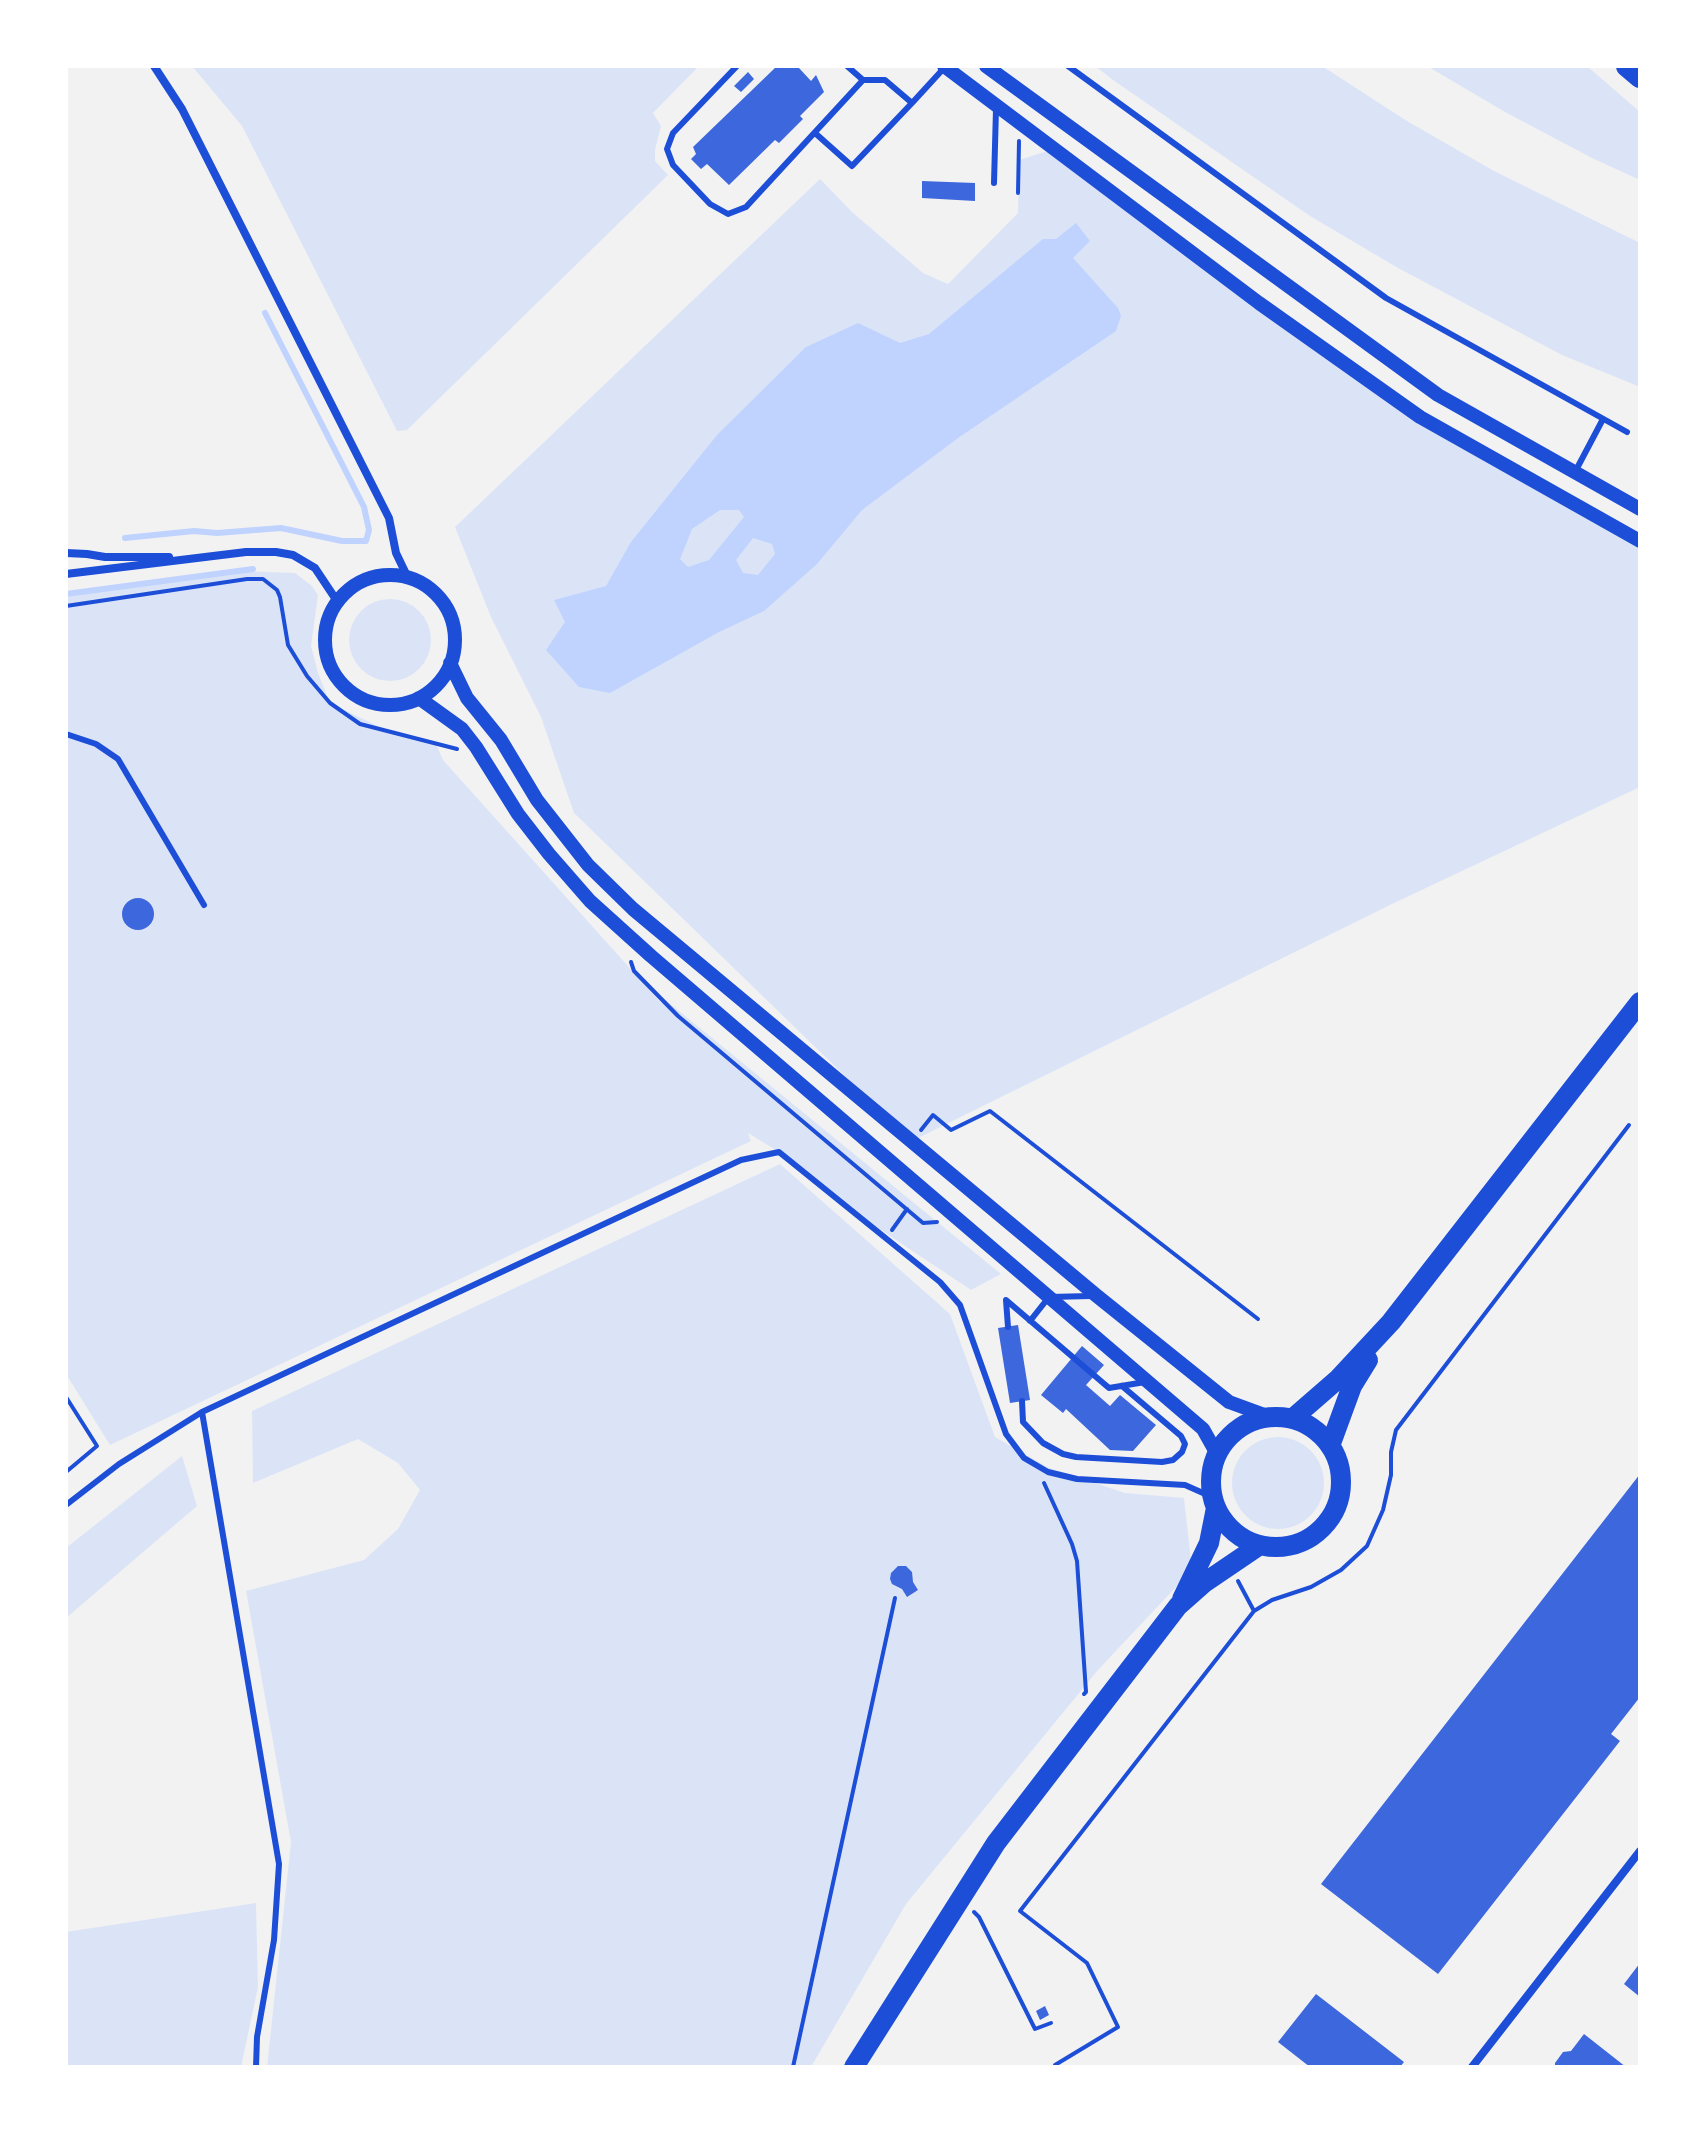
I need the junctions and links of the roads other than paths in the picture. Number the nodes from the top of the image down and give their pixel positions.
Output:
1 (154, 66) edge
2 (737, 66) edge
3 (847, 66) edge
4 (944, 66) edge
5 (986, 66) edge
6 (1068, 66) edge
7 (1627, 66) edge
8 (1640, 77) edge
9 (863, 80) junction
10 (912, 103) junction
11 (996, 105) junction
12 (815, 133) junction
13 (994, 183) dead end
14 (1603, 419) junction
15 (1627, 432) dead end
16 (1575, 472) junction
17 (1640, 509) edge
18 (1640, 541) edge
19 (66, 553) edge
20 (208, 557) junction
21 (66, 574) edge
22 (408, 578) junction
23 (337, 601) junction
24 (450, 663) junction
25 (419, 698) junction
26 (66, 734) edge
27 (204, 905) dead end
28 (1640, 1002) edge
29 (1097, 1296) junction
30 (1049, 1297) junction
31 (1030, 1321) junction
32 (1391, 1322) junction
33 (1008, 1327) dead end
34 (1149, 1382) junction
35 (1122, 1386) junction
36 (1022, 1401) dead end
37 (202, 1412) junction
38 (1270, 1417) junction
39 (1292, 1419) junction
40 (1330, 1446) junction
41 (1217, 1454) junction
42 (1214, 1503) junction
43 (66, 1505) edge
44 (1260, 1545) junction
45 (1178, 1606) junction
46 (1640, 1851) edge
47 (256, 2067) edge
48 (854, 2067) edge
49 (1472, 2067) edge

1 - 22 street
2 - 12 lane
3 - 9 lane
4 - 10 lane
4 - 11 street
5 - 16 street
6 - 14 lane
7 - 8 highway
9 - 10 lane
9 - 12 lane
10 - 12 lane
11 - 13 lane
11 - 18 street
14 - 15 lane
14 - 16 lane
16 - 17 street
19 - 20 street
20 - 21 street
20 - 23 street
22 - 23 street
22 - 24 street
23 - 25 street
24 - 25 street
24 - 29 street
25 - 30 street
26 - 27 lane
28 - 32 main road
29 - 30 lane
29 - 38 street
30 - 31 lane
30 - 34 street
31 - 33 lane
31 - 35 lane
32 - 39 main road
32 - 40 main road
34 - 35 lane
34 - 41 street
35 - 36 lane
37 - 42 lane
37 - 43 lane
37 - 47 lane
38 - 39 main road
38 - 41 main road
39 - 40 main road
40 - 44 main road
41 - 42 main road
42 - 44 main road
42 - 45 main road
44 - 45 main road
45 - 48 main road
46 - 49 street

